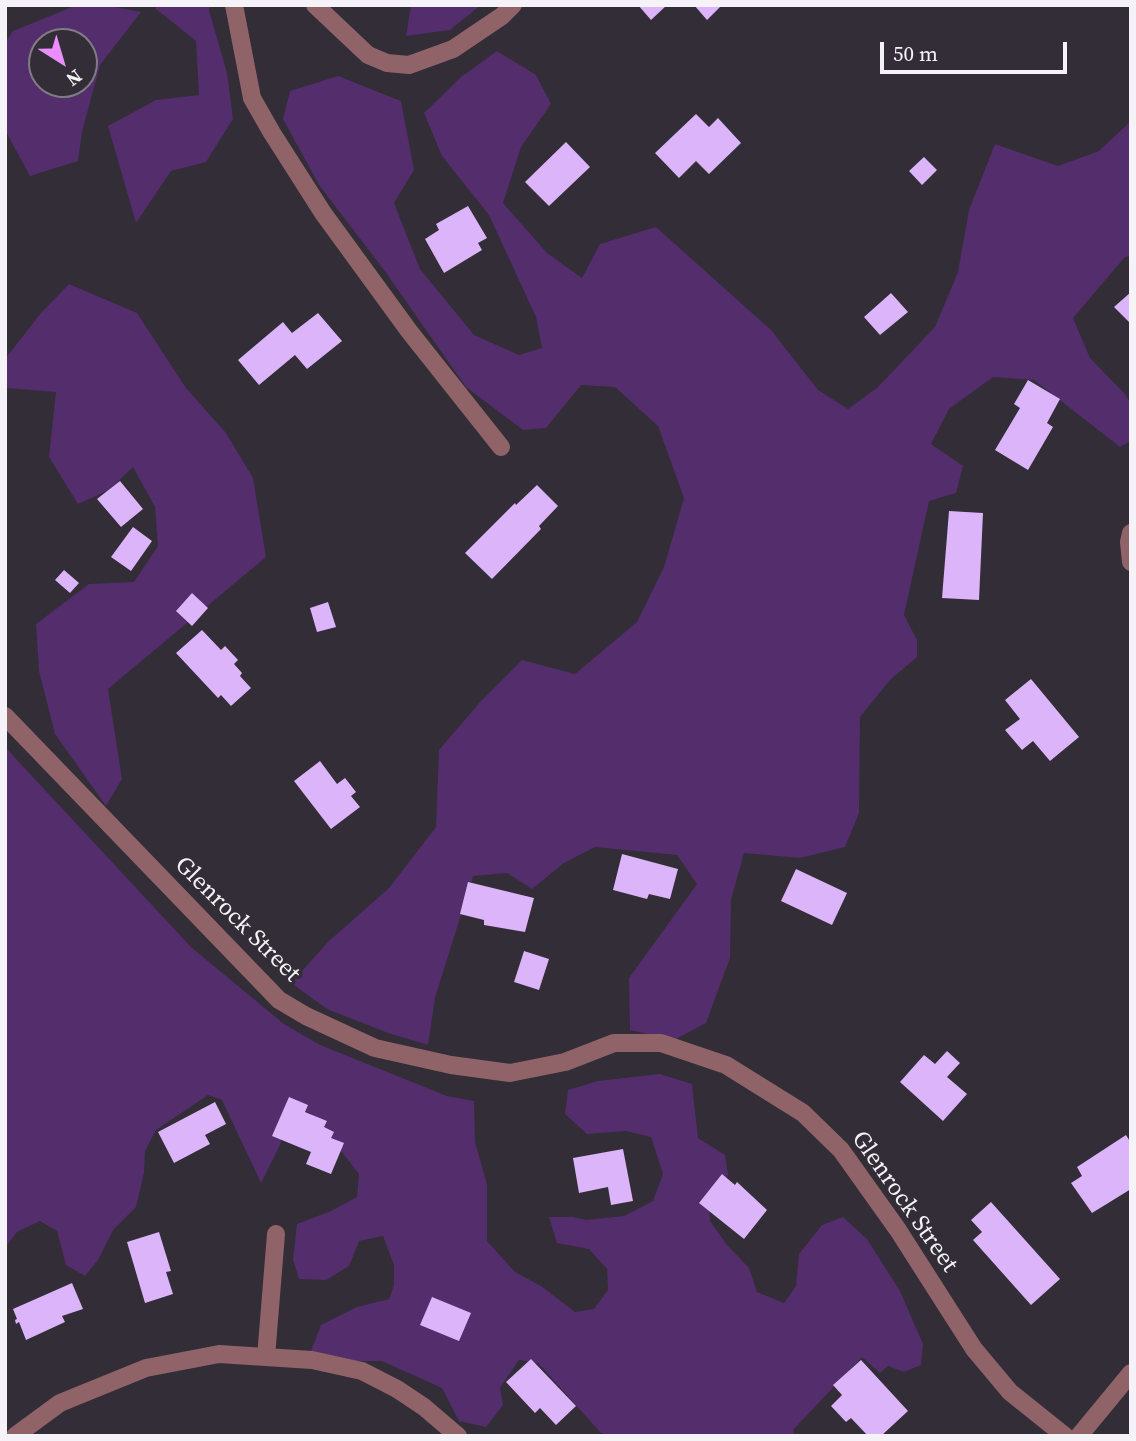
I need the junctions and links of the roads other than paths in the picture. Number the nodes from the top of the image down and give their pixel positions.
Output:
1 (234, 5) edge
2 (315, 5) edge
3 (513, 5) edge
4 (501, 447) dead end
5 (1131, 533) edge
6 (1131, 562) edge
7 (5, 716) edge
8 (276, 1234) dead end
9 (266, 1357) junction
10 (1131, 1373) edge
11 (15, 1436) edge
12 (458, 1436) edge
13 (1065, 1436) edge
14 (1079, 1436) edge

1 - 4 street
2 - 3 street
5 - 6 street
7 - 13 street, Glenrock Street
8 - 9 street
9 - 11 street
9 - 12 street
10 - 14 street

